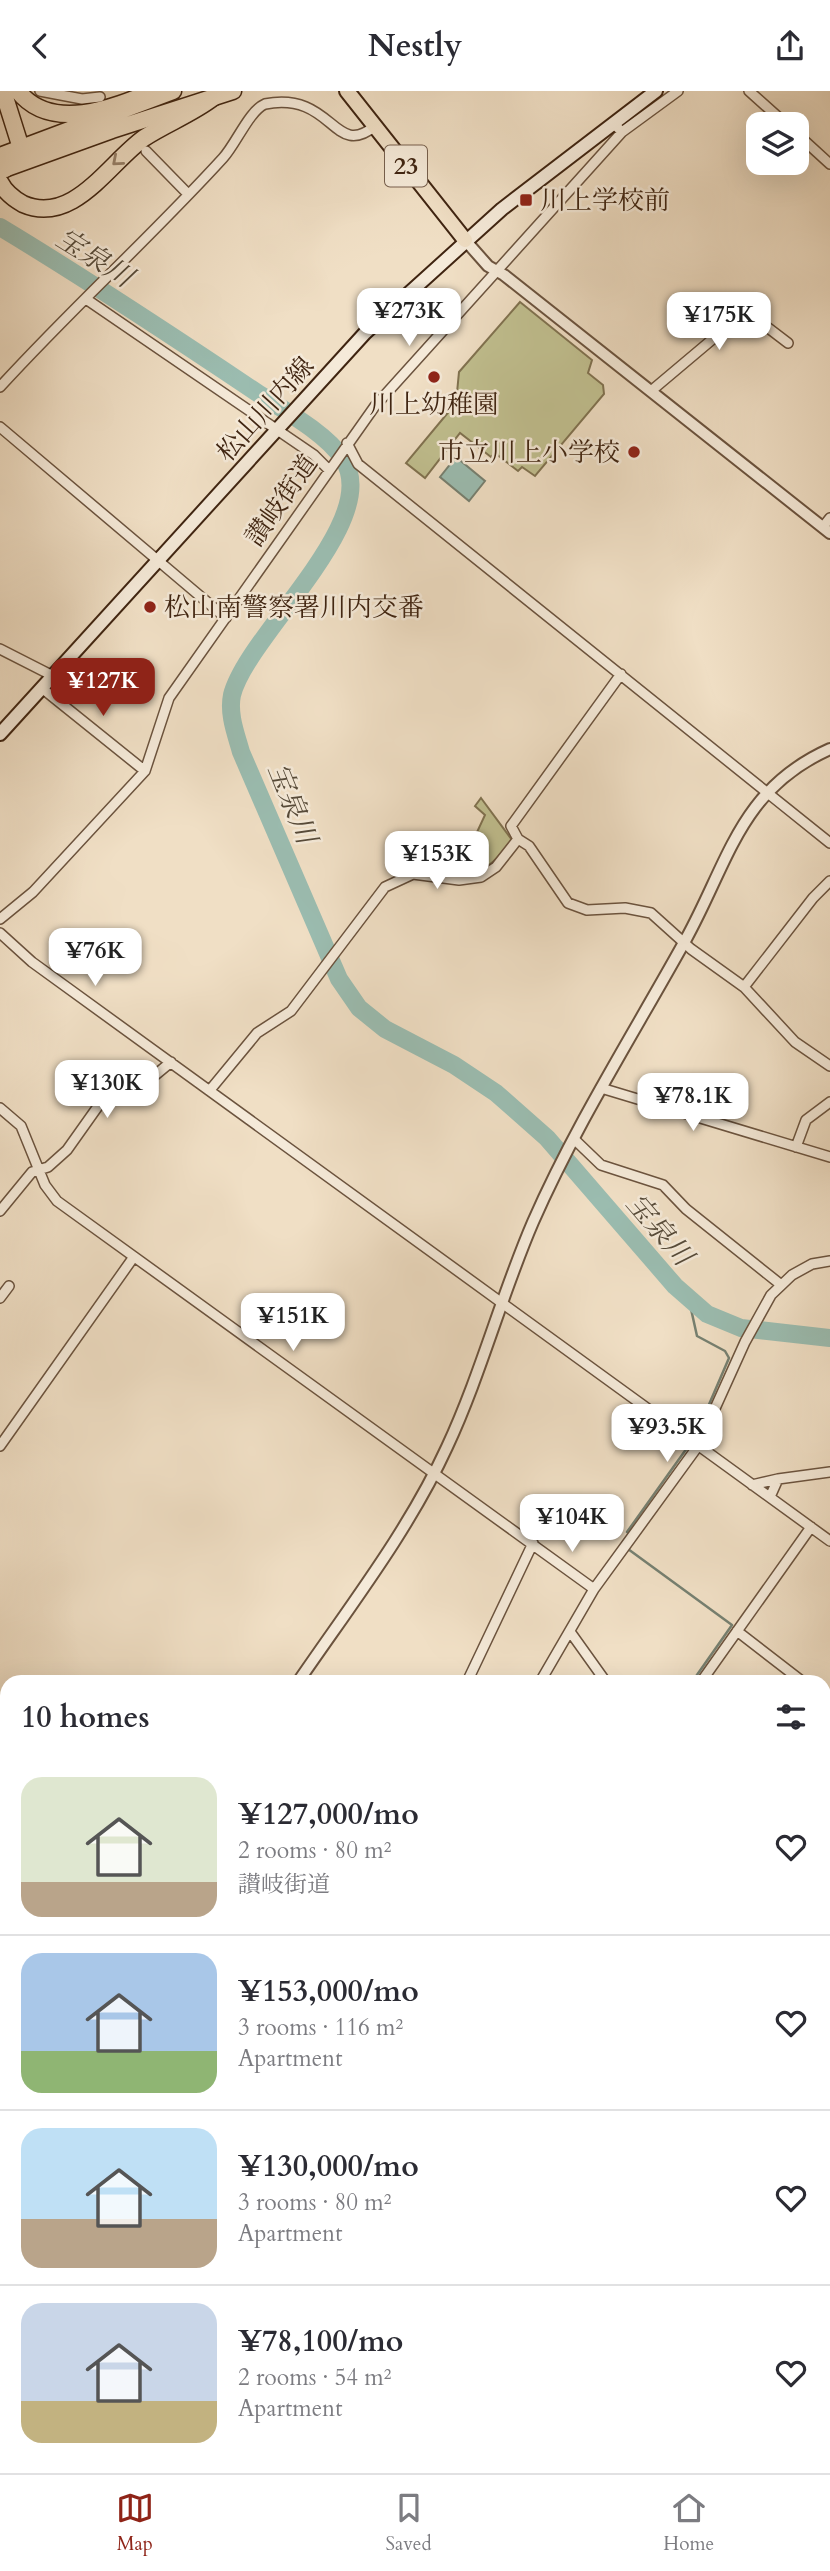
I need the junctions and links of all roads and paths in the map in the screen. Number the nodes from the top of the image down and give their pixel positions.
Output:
1 (3, 91) edge
2 (18, 91) edge
3 (40, 91) edge
4 (154, 91) edge
5 (173, 91) edge
6 (233, 91) edge
7 (347, 91) edge
8 (656, 91) edge
9 (678, 91) edge
10 (749, 91) edge
11 (100, 97) dead end
12 (214, 97) junction
13 (773, 112) edge
14 (375, 126) junction
15 (618, 128) junction
16 (809, 145) edge
17 (20, 148) junction
18 (146, 151) dead end
19 (830, 164) edge
20 (2, 173) edge
21 (188, 194) junction
22 (465, 240) junction
23 (498, 272) junction
24 (88, 297) junction
25 (788, 343) dead end
26 (0, 387) edge
27 (651, 391) junction
28 (0, 428) edge
29 (279, 428) junction
30 (345, 445) junction
31 (329, 468) junction
32 (828, 526) edge
33 (159, 563) junction
34 (226, 618) junction
35 (0, 649) edge
36 (621, 674) junction
37 (55, 677) junction
38 (43, 689) junction
39 (0, 734) edge
40 (830, 749) edge
41 (145, 771) junction
42 (766, 790) junction
43 (518, 839) junction
44 (830, 843) edge
45 (830, 881) edge
46 (0, 919) edge
47 (0, 933) edge
48 (685, 942) junction
49 (744, 987) junction
50 (172, 1062) junction
51 (830, 1066) edge
52 (601, 1088) junction
53 (210, 1090) junction
54 (830, 1102) edge
55 (0, 1108) edge
56 (572, 1143) junction
57 (796, 1147) junction
58 (830, 1157) edge
59 (39, 1171) junction
60 (0, 1210) edge
61 (133, 1258) junction
62 (830, 1261) edge
63 (780, 1284) junction
64 (9, 1286) dead end
65 (0, 1298) edge
66 (501, 1302) junction
67 (0, 1446) edge
68 (698, 1446) junction
69 (830, 1472) edge
70 (434, 1474) junction
71 (778, 1479) junction
72 (752, 1485) junction
73 (770, 1497) junction
74 (811, 1527) junction
75 (830, 1541) edge
76 (533, 1543) junction
77 (594, 1588) junction
78 (737, 1631) junction
79 (571, 1633) junction
80 (303, 1675) edge
81 (470, 1675) edge
82 (544, 1675) edge
83 (601, 1675) edge
84 (706, 1675) edge
85 (794, 1675) edge

1 - 17 highway
2 - 4 highway
3 - 11 street
5 - 17 highway
6 - 12 highway
7 - 14 main road, 23
8 - 15 main road, 松山川内線
9 - 15 street, 讃岐街道
10 - 13 street
12 - 20 highway
12 -> 20 highway
14 - 21 street
14 - 22 main road, 23
15 - 22 main road, 松山川内線
15 - 23 street, 讃岐街道
16 - 19 street
17 - 20 highway
18 - 21 street
21 - 24 street
22 - 23 street
22 - 29 main road, 松山川内線
23 - 27 street
23 - 30 street, 讃岐街道
24 - 26 street
24 - 29 street
25 - 27 street
27 - 32 street
28 - 33 street
29 - 31 street
29 - 33 main road, 松山川内線
30 - 31 street, 讃岐街道
30 - 36 street
31 - 34 street, 讃岐街道
33 - 34 street
33 - 37 main road, 松山川内線
34 - 41 street, 讃岐街道
35 - 37 street
36 - 42 street
36 - 43 street
37 - 38 main road, 松山川内線
38 - 39 main road, 松山川内線
38 - 41 street
40 - 42 street
41 - 46 street, 讃岐街道
42 - 44 street
42 - 48 street
43 - 48 street
43 - 53 street
45 - 49 street
47 - 50 street
48 - 49 street
48 - 52 street
49 - 51 street
50 - 53 street
50 - 59 street
52 - 56 street
52 - 57 street
53 - 66 street
54 - 57 street
55 - 59 street
56 - 63 street
56 - 66 street
57 - 58 street
59 - 60 street
59 - 61 street
61 - 67 street
61 - 70 street
62 - 63 street
63 - 68 street
64 - 65 street
66 - 68 street
66 - 70 street
68 - 72 street
68 - 77 street
69 - 71 street
70 - 76 street
70 - 80 street
71 - 72 street
71 - 73 street
72 - 73 street
73 - 74 street
74 - 75 street
74 - 78 street
76 - 77 street
76 - 81 street
77 - 79 street
78 - 84 street
78 - 85 street
79 - 82 street
79 - 83 street

